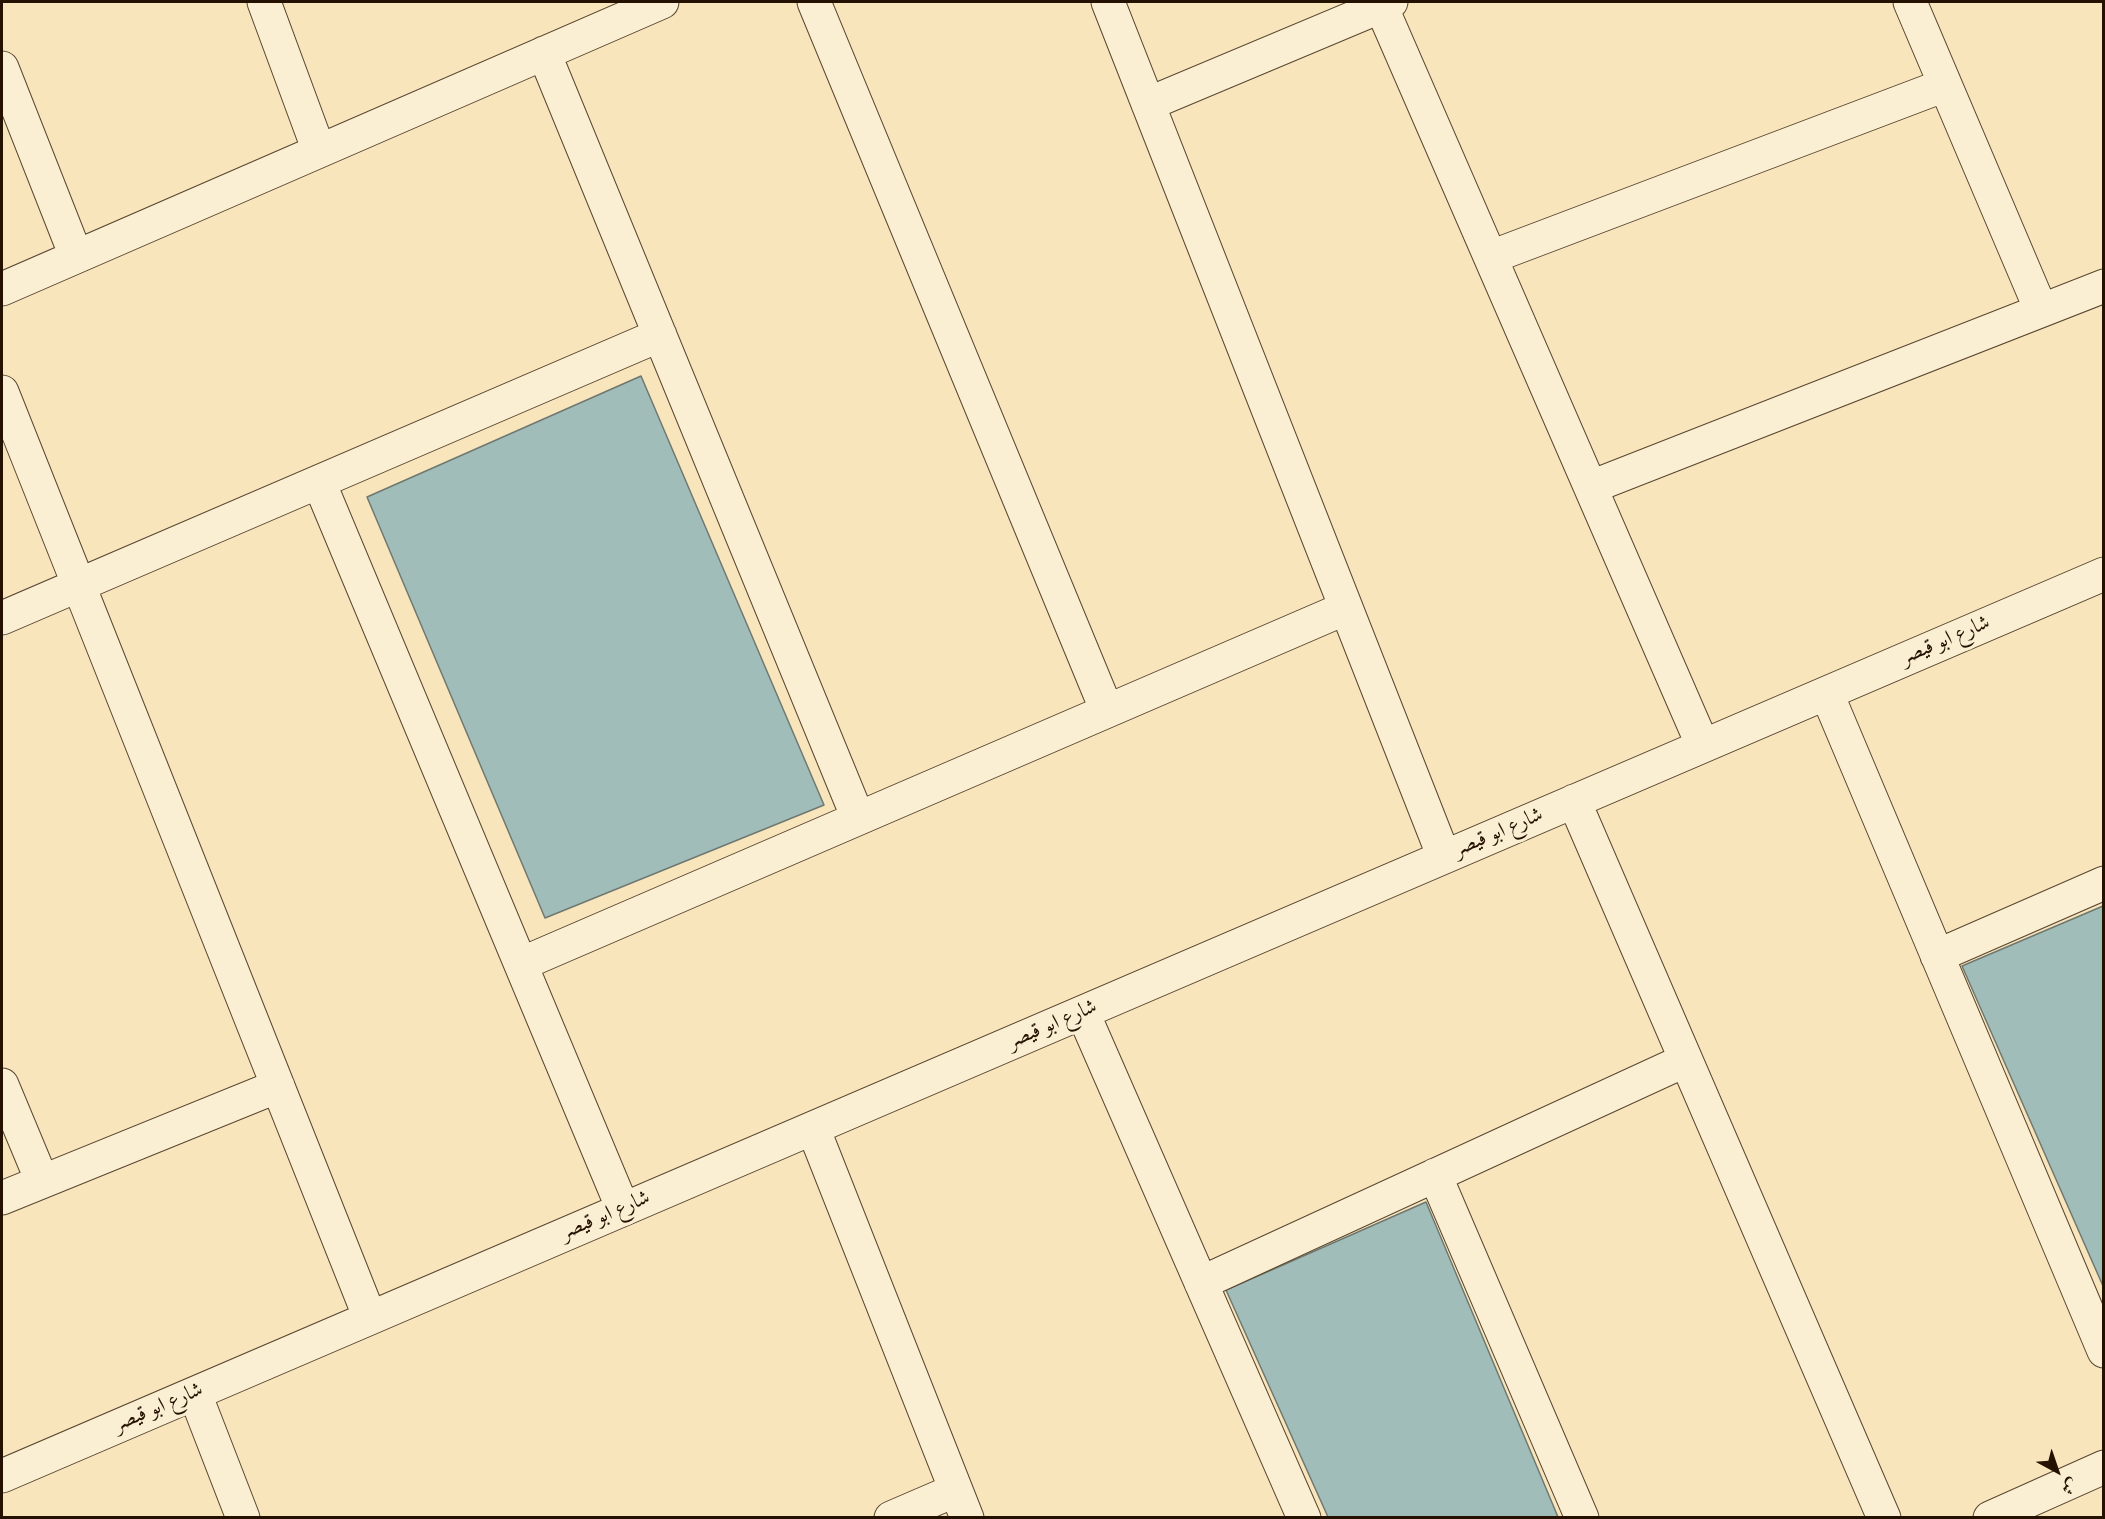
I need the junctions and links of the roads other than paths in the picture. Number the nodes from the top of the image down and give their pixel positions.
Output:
1 (264, 2) edge
2 (662, 2) edge
3 (814, 2) edge
4 (1108, 2) edge
5 (1910, 2) edge
6 (1386, 4) edge
7 (544, 53) junction
8 (2, 68) edge
9 (1945, 85) junction
10 (1148, 104) junction
11 (319, 151) junction
12 (76, 256) junction
13 (1491, 257) junction
14 (2103, 286) edge
15 (2, 289) edge
16 (2041, 310) junction
17 (660, 335) junction
18 (2, 392) edge
19 (319, 482) junction
20 (1591, 487) junction
21 (2103, 574) edge
22 (78, 585) junction
23 (1346, 608) junction
24 (2, 618) edge
25 (1827, 693) junction
26 (1107, 711) junction
27 (1703, 746) junction
28 (1574, 801) junction
29 (858, 818) junction
30 (1444, 857) junction
31 (2103, 883) edge
32 (1937, 956) junction
33 (521, 964) junction
34 (1083, 1013) junction
35 (1686, 1060) junction
36 (2, 1085) edge
37 (278, 1086) junction
38 (813, 1128) junction
39 (1435, 1175) junction
40 (42, 1181) junction
41 (2, 1198) edge
42 (624, 1209) junction
43 (1202, 1283) junction
44 (370, 1318) junction
45 (2103, 1351) edge
46 (195, 1394) junction
47 (2103, 1467) edge
48 (2, 1476) edge
49 (962, 1504) edge
50 (243, 1518) edge
51 (891, 1518) edge
52 (1304, 1518) edge
53 (1582, 1518) edge
54 (1884, 1518) edge
55 (1990, 1518) edge

1 - 11 street
2 - 7 street
3 - 26 street
4 - 10 street
5 - 9 street
6 - 10 street
6 - 13 street
7 - 11 street
7 - 17 street
8 - 12 street
9 - 13 street
9 - 16 street
10 - 23 street
11 - 12 street
12 - 15 street
13 - 20 street
14 - 16 street
16 - 20 street
17 - 19 street
17 - 29 street
18 - 22 street
19 - 22 street
19 - 33 street
20 - 27 street
21 - 25 street, شارع ابو قيصر
22 - 24 street
22 - 37 street
23 - 26 street
23 - 30 street
25 - 27 street, شارع ابو قيصر
25 - 32 street
26 - 29 street
27 - 28 street, شارع ابو قيصر
28 - 30 street, شارع ابو قيصر
28 - 35 street
29 - 33 street
30 - 34 street, شارع ابو قيصر
31 - 32 street
32 - 45 street
33 - 42 street
34 - 38 street, شارع ابو قيصر
34 - 43 street
35 - 39 street
35 - 54 street
36 - 40 street
37 - 40 street
37 - 44 street
38 - 42 street, شارع ابو قيصر
38 - 49 street
39 - 43 street
39 - 53 street
40 - 41 street
42 - 44 street, شارع ابو قيصر
43 - 52 street
44 - 46 street, شارع ابو قيصر
46 - 48 street, شارع ابو قيصر
46 - 50 street
47 - 55 street
49 - 51 street

